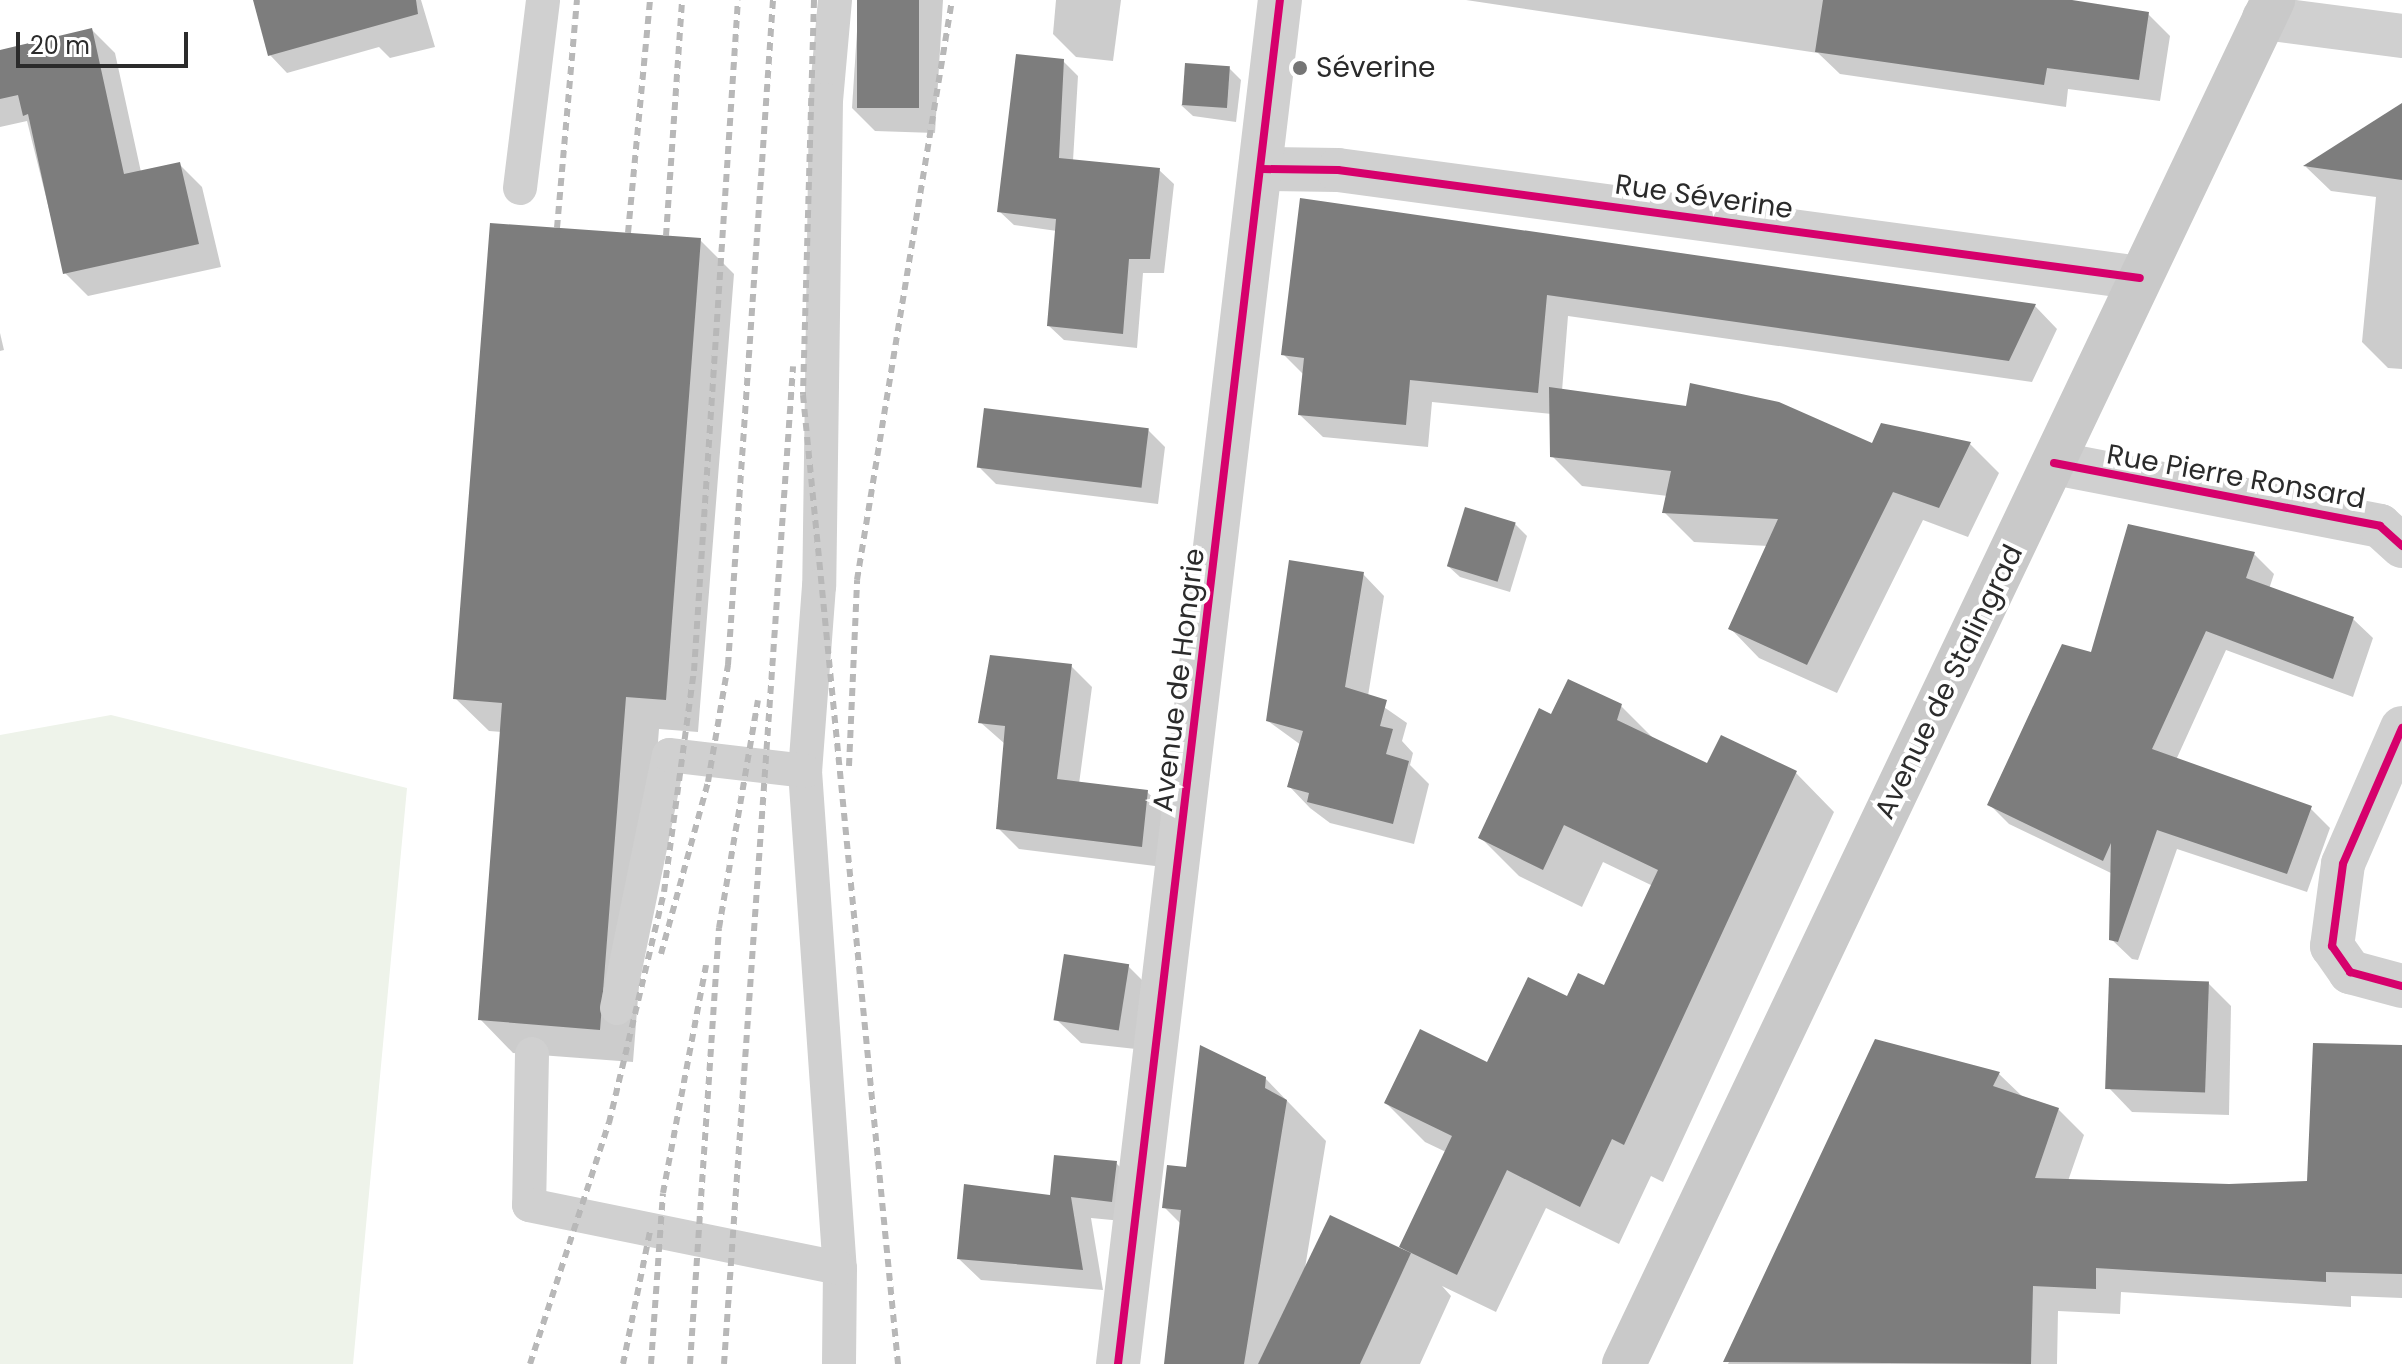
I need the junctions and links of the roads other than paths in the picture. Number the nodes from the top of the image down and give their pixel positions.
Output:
1 (543, 0) edge
2 (835, 0) edge
3 (1280, 0) edge
4 (2269, 9) edge
5 (2402, 36) edge
6 (1262, 169) junction
7 (520, 188) dead end
8 (2140, 278) junction
9 (2054, 463) junction
10 (2402, 546) edge
11 (2402, 728) edge
12 (805, 771) junction
13 (2402, 986) edge
14 (617, 1008) dead end
15 (532, 1054) dead end
16 (840, 1268) junction
17 (839, 1364) edge
18 (1118, 1364) edge
19 (1624, 1364) edge

1 - 7 lane
2 - 12 lane
3 - 6 street, Avenue de Hongrie
4 - 5 street
4 - 8 main road, Avenue de Stalingrad
6 - 8 street, Rue Séverine
6 - 18 street, Avenue de Hongrie
8 - 9 main road, Avenue de Stalingrad
9 - 10 street, Rue Pierre Ronsard
9 - 19 main road, Avenue de Stalingrad
11 - 13 street
12 - 14 lane
12 - 16 lane
15 - 16 lane
16 - 17 lane

